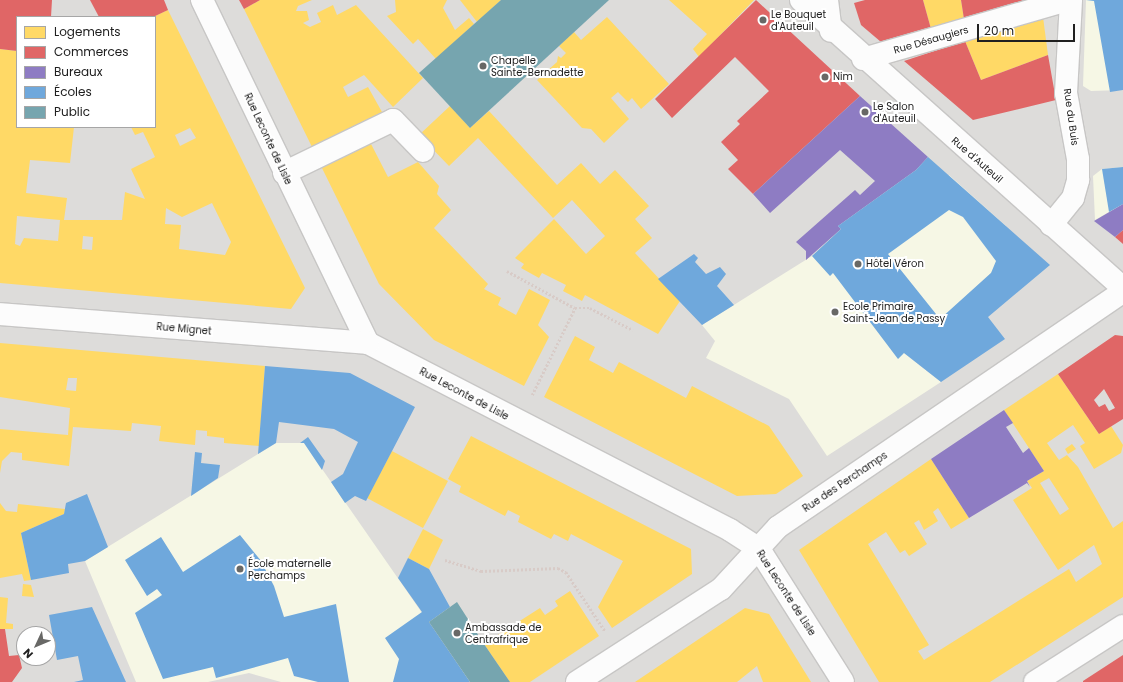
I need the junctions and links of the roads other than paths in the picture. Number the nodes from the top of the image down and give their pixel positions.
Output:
1 (202, 0) edge
2 (801, 0) edge
3 (827, 0) edge
4 (1068, 0) edge
5 (1071, 0) edge
6 (831, 31) junction
7 (863, 59) junction
8 (423, 151) dead end
9 (284, 173) junction
10 (1051, 225) junction
11 (1123, 288) edge
12 (1123, 292) edge
13 (0, 314) edge
14 (368, 343) junction
15 (759, 549) junction
16 (1123, 626) edge
17 (577, 682) edge
18 (843, 682) edge
19 (1035, 682) edge

1 - 9 street, Rue Leconte de Lisle
2 - 6 street, Rue d'Auteuil
3 - 6 street
4 - 7 street, Rue Désaugiers
5 - 10 street, Rue du Buis
6 - 7 street, Rue d'Auteuil
7 - 10 street, Rue d'Auteuil
8 - 9 street
9 - 14 street, Rue Leconte de Lisle
10 - 11 street, Rue d'Auteuil
12 - 15 street, Rue des Perchamps
13 - 14 street, Rue Mignet
14 - 15 street, Rue Leconte de Lisle
15 - 17 street, Rue des Perchamps
15 - 18 street, Rue Leconte de Lisle
16 - 19 street

